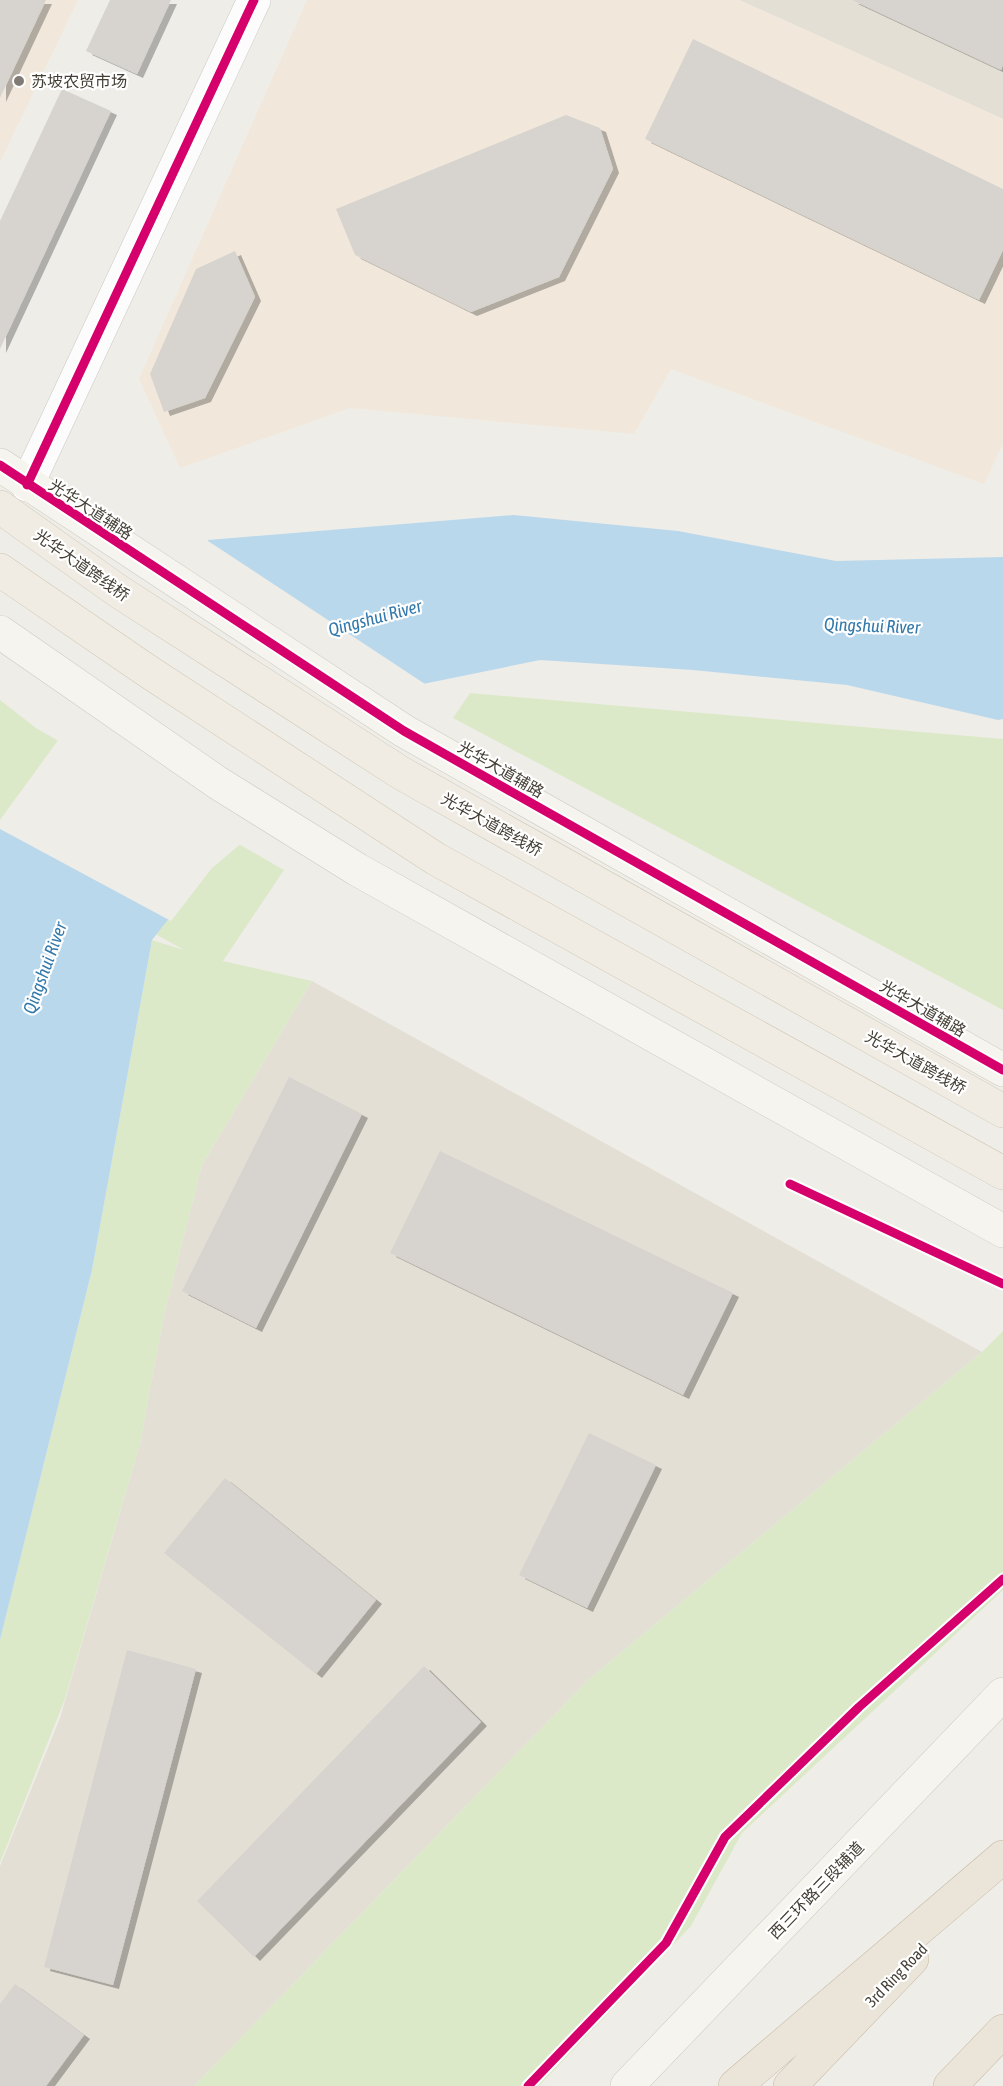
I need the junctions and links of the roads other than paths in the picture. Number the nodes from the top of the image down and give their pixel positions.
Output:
1 (254, 0) edge
2 (0, 465) edge
3 (27, 485) junction
4 (0, 507) edge
5 (0, 570) edge
6 (0, 633) edge
7 (1003, 1071) edge
8 (1003, 1112) edge
9 (1003, 1173) edge
10 (1003, 1231) edge
11 (1003, 1694) edge
12 (1003, 1857) edge
13 (1003, 1865) edge
14 (1003, 2031) edge
15 (627, 2086) edge
16 (735, 2086) edge
17 (790, 2086) edge
18 (950, 2086) edge

1 - 3 street
2 - 3 street, 光华大道辅路
3 - 7 street, 光华大道辅路
4 - 8 main road, 光华大道跨线桥
5 - 9 main road
6 - 10 street
11 - 15 street, 西三环路三段辅道
12 - 16 highway
13 - 17 highway, 3rd Ring Road
14 - 18 highway

